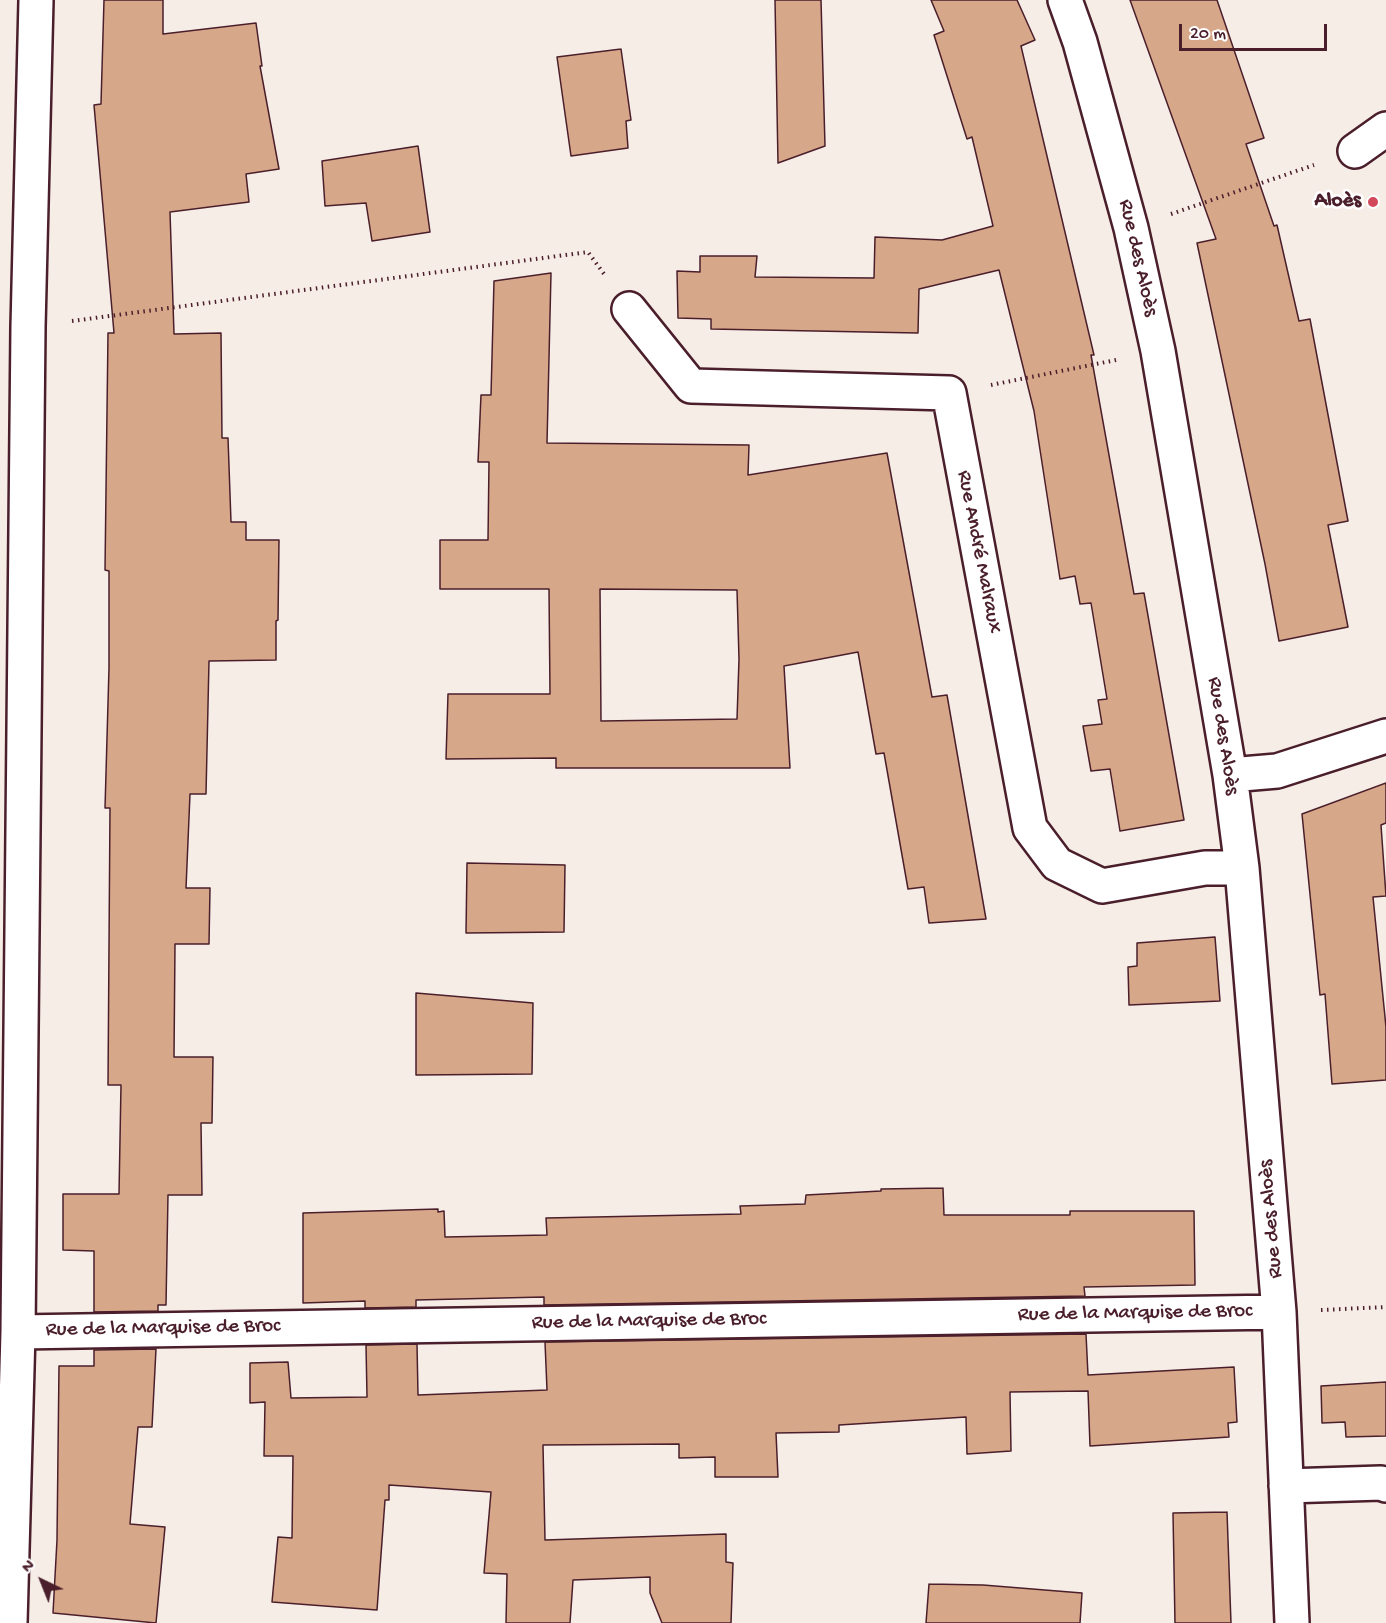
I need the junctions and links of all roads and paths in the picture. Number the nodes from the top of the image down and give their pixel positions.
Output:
1 (36, 0) edge
2 (1065, 0) edge
3 (1386, 129) edge
4 (1355, 151) joint
5 (1131, 228) junction
6 (629, 309) joint
7 (28, 327) junction
8 (1158, 351) junction
9 (949, 393) junction
10 (1386, 736) edge
11 (1230, 775) junction
12 (1242, 868) junction
13 (1386, 1306) edge
14 (1279, 1312) junction
15 (18, 1332) junction
16 (1386, 1485) edge
17 (1286, 1486) junction
18 (10, 1623) edge
19 (1292, 1623) edge

1 - 7 street
2 - 5 street, Rue des Aloès
3 - 4 street
4 - 5 path
5 - 8 street, Rue des Aloès
6 - 7 path
6 - 9 street
7 - 15 street
8 - 9 path
8 - 11 street, Rue des Aloès
9 - 12 street, Rue André Malraux
10 - 11 street
11 - 12 street, Rue des Aloès
12 - 14 street, Rue des Aloès
13 - 14 path
14 - 15 street, Rue de la Marquise de Broc
14 - 17 street, Rue des Aloès
15 - 18 street
16 - 17 street
17 - 19 street, Rue des Aloès

